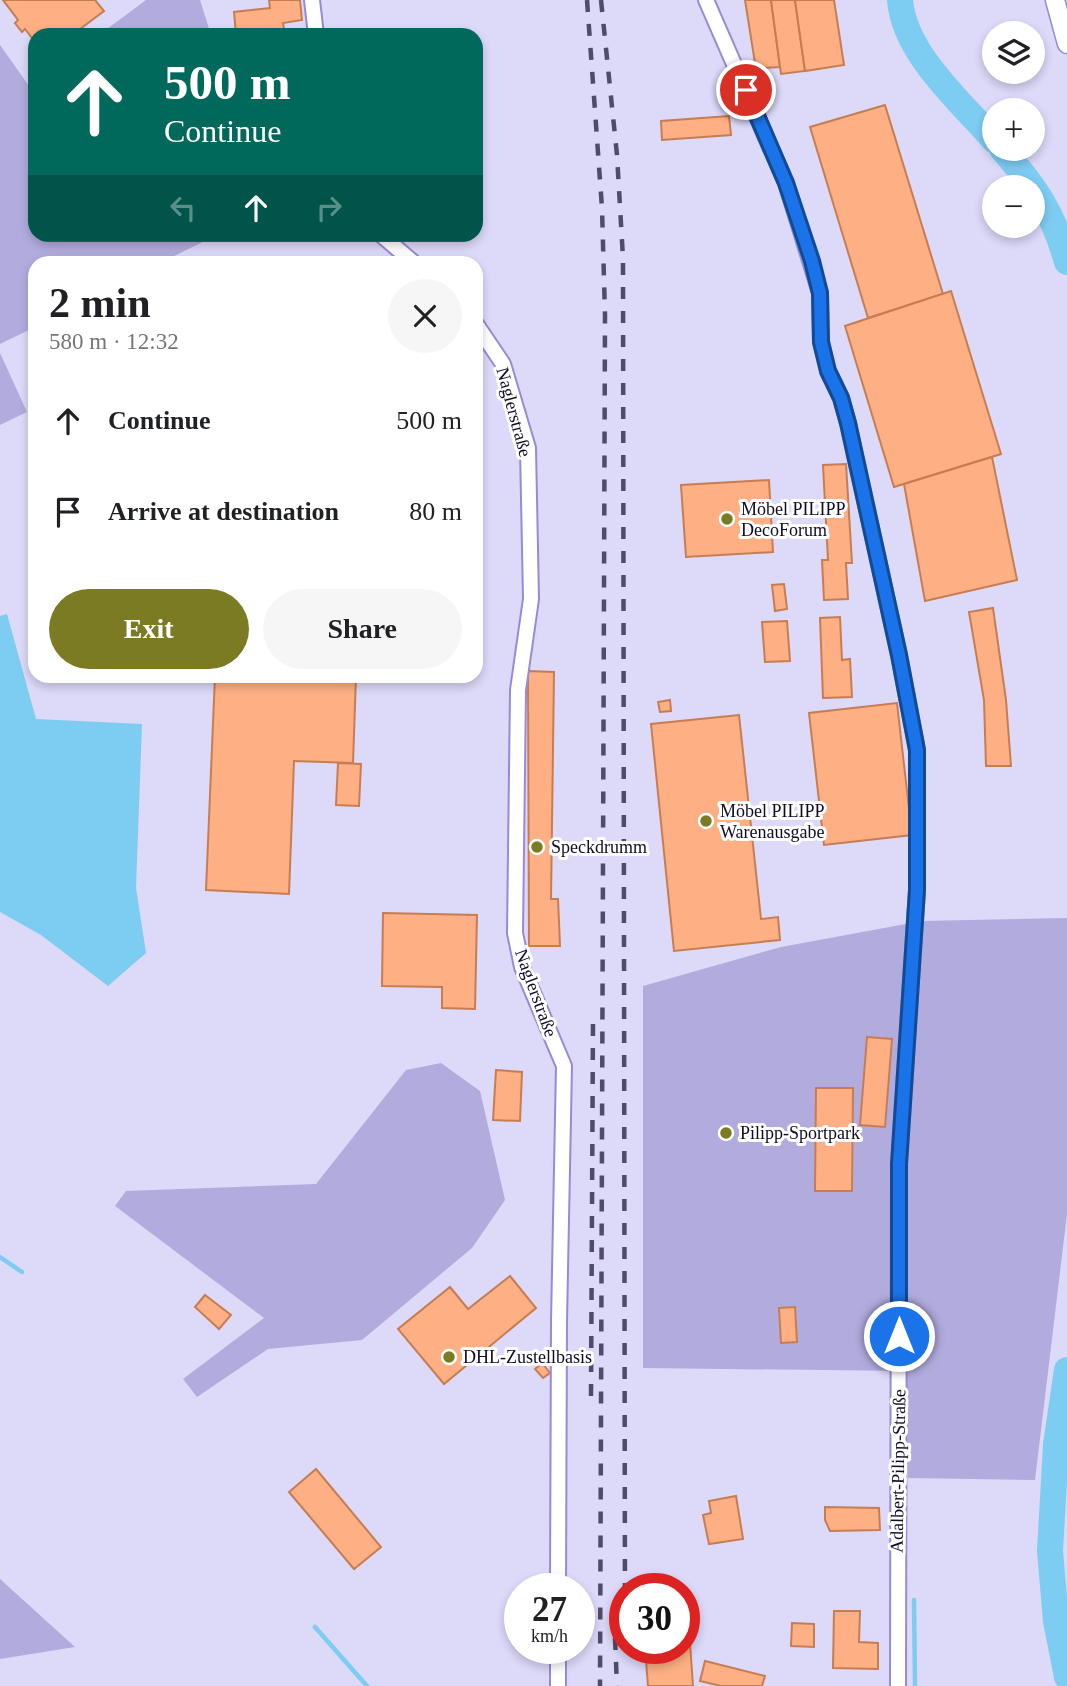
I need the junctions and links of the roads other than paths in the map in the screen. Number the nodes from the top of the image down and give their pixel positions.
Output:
1 (312, 0) edge
2 (706, 0) edge
3 (1055, 0) edge
4 (315, 28) edge
5 (1067, 44) edge
6 (389, 242) edge
7 (405, 256) edge
8 (483, 334) edge
9 (558, 1573) edge
10 (558, 1664) edge
11 (558, 1686) edge
12 (898, 1686) edge

1 - 4 street
2 - 12 street, Adalbert-Pilipp-Straße
3 - 5 main road
6 - 7 street
8 - 9 street, Naglerstraße
10 - 11 street

